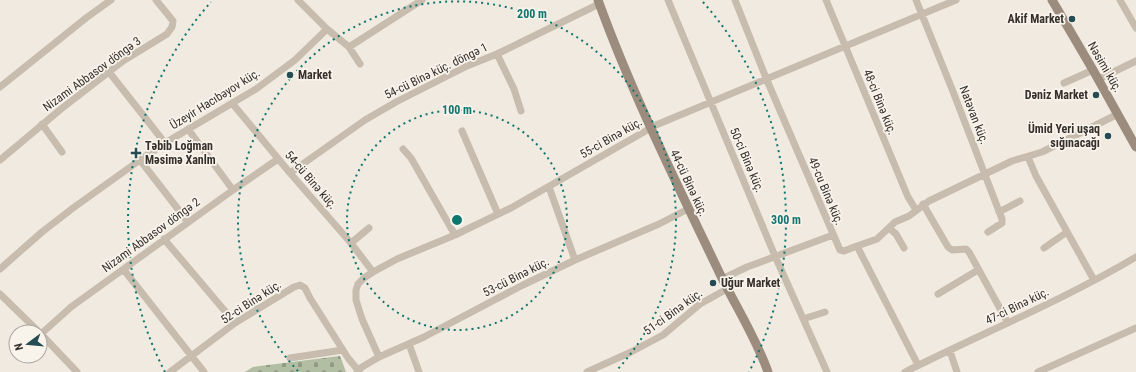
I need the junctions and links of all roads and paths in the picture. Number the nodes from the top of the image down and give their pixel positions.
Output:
1 (111, 0) edge
2 (156, 0) edge
3 (298, 0) edge
4 (422, 0) edge
5 (668, 0) edge
6 (734, 0) edge
7 (826, 0) edge
8 (916, 0) edge
9 (956, 0) edge
10 (1052, 0) edge
11 (1120, 0) edge
12 (599, 2) edge
13 (922, 14) junction
14 (1136, 28) edge
15 (327, 29) junction
16 (845, 47) junction
17 (349, 48) junction
18 (497, 54) junction
19 (1136, 61) edge
20 (360, 64) dead end
21 (1093, 70) junction
22 (109, 72) junction
23 (766, 78) junction
24 (1099, 79) junction
25 (1064, 83) dead end
26 (0, 87) edge
27 (711, 101) junction
28 (232, 103) junction
29 (521, 111) dead end
30 (1118, 114) junction
31 (42, 124) junction
32 (650, 128) junction
33 (188, 129) junction
34 (462, 131) dead end
35 (1133, 134) edge
36 (165, 143) junction
37 (1136, 147) edge
38 (403, 149) dead end
39 (62, 152) dead end
40 (1028, 157) junction
41 (278, 159) junction
42 (0, 160) edge
43 (140, 160) junction
44 (290, 173) junction
45 (985, 173) junction
46 (549, 187) junction
47 (233, 190) junction
48 (1020, 201) dead end
49 (923, 204) junction
50 (688, 209) junction
51 (916, 210) junction
52 (999, 212) junction
53 (498, 214) junction
54 (188, 222) junction
55 (369, 228) dead end
56 (889, 228) junction
57 (988, 232) dead end
58 (1067, 232) junction
59 (455, 235) junction
60 (833, 235) junction
61 (164, 239) junction
62 (351, 243) junction
63 (857, 246) junction
64 (904, 248) dead end
65 (1044, 248) dead end
66 (775, 256) junction
67 (1136, 257) edge
68 (575, 260) junction
69 (0, 269) edge
70 (124, 270) junction
71 (978, 270) junction
72 (372, 272) junction
73 (722, 279) junction
74 (1094, 280) junction
75 (727, 289) junction
76 (0, 294) edge
77 (938, 294) dead end
78 (825, 312) dead end
79 (803, 319) junction
80 (235, 323) junction
81 (1008, 323) junction
82 (31, 324) edge
83 (48, 326) edge
84 (1136, 328) edge
85 (48, 341) edge
86 (409, 344) junction
87 (343, 350) junction
88 (950, 351) junction
89 (192, 356) junction
90 (379, 357) junction
91 (290, 358) dead end
92 (918, 365) junction
93 (357, 371) edge
94 (77, 372) edge
95 (170, 372) edge
96 (204, 372) edge
97 (420, 372) edge
98 (587, 372) edge
99 (768, 372) edge
100 (826, 372) edge
101 (905, 372) edge
102 (957, 372) edge
103 (1038, 372) edge

1 - 26 street
2 - 22 street, Nizami Abbasov döngə 3
3 - 15 street
4 - 17 street
5 - 27 street, 50-ci Binə küç.
6 - 23 street, 49-cu Binə küç.
7 - 16 street, 48-ci Binə küç.
8 - 13 street, Natəvan küç.
9 - 13 street, 55-ci Binə küç.
10 - 21 street, Nəsimi küç.
11 - 14 street
12 - 18 street, 54-cü Binə küç. döngə 1
12 - 32 street, 44-cü Binə küç.
13 - 16 street, 55-ci Binə küç.
13 - 45 street, Natəvan küç.
15 - 17 street
15 - 28 street, Üzeyir Hacıbəyov küç.
16 - 23 street, 55-ci Binə küç.
16 - 51 street, 48-ci Binə küç.
17 - 20 street
18 - 29 street
18 - 44 street, 54-cü Binə küç. döngə 1
19 - 24 street
21 - 24 street, Nəsimi küç.
21 - 25 street
22 - 31 street, Nizami Abbasov döngə 3
22 - 36 street
23 - 27 street, 55-ci Binə küç.
23 - 60 street, 49-cu Binə küç.
24 - 30 street, Nəsimi küç.
27 - 32 street, 55-ci Binə küç.
27 - 66 street, 50-ci Binə küç.
28 - 33 street, Üzeyir Hacıbəyov küç.
28 - 41 street, 54-cü Binə küç.
30 - 35 street, Nəsimi küç.
30 - 40 street
31 - 39 street
31 - 42 street, Nizami Abbasov döngə 3
32 - 46 street, 55-ci Binə küç.
32 - 50 street, 44-cü Binə küç.
33 - 36 street, Üzeyir Hacıbəyov küç.
33 - 47 street
34 - 53 street
35 - 37 street, Nəsimi küç.
36 - 43 street, Üzeyir Hacıbəyov küç.
38 - 59 street
40 - 45 street
40 - 58 street
41 - 44 street, 54-cü Binə küç.
41 - 47 street, Nizami Abbasov döngə 2
43 - 54 street
43 - 69 street, Üzeyir Hacıbəyov küç.
44 - 62 street, 54-cü Binə küç.
45 - 49 street
45 - 52 street, Natəvan küç.
46 - 53 street, 55-ci Binə küç.
46 - 68 street
47 - 54 street, Nizami Abbasov döngə 2
48 - 52 street
49 - 51 street
49 - 71 street
50 - 68 street, 53-cü Binə küç.
50 - 73 street, 44-cü Binə küç.
51 - 56 street
52 - 57 street
53 - 59 street, 55-ci Binə küç.
54 - 61 street, Nizami Abbasov döngə 2
55 - 62 street
56 - 63 street
56 - 64 street
58 - 65 street
58 - 74 street
59 - 72 street, 55-ci Binə küç.
60 - 63 street, 49-cu Binə küç.
60 - 66 street
61 - 70 street, Nizami Abbasov döngə 2
61 - 80 street
62 - 72 street, 54-cü Binə küç.
63 - 92 street
66 - 73 street
66 - 79 street, 50-ci Binə küç.
67 - 74 street, 47-ci Binə küç.
68 - 86 street, 53-cü Binə küç.
70 - 83 street, Nizami Abbasov döngə 2
70 - 89 street
71 - 77 street
71 - 81 street
72 - 90 street, 55-ci Binə küç.
73 - 75 street, 44-cü Binə küç.
74 - 81 street, 47-ci Binə küç.
75 - 98 street, 51-ci Binə küç.
75 - 99 street, 44-cü Binə küç.
76 - 82 street
78 - 79 street
79 - 100 street, 50-ci Binə küç.
80 - 87 street, 52-ci Binə küç.
80 - 89 street, 52-ci Binə küç.
81 - 88 street, 47-ci Binə küç.
84 - 103 street
85 - 94 street
86 - 90 street, 53-cü Binə küç.
86 - 97 street
87 - 91 street
87 - 93 street, 52-ci Binə küç.
88 - 92 street, 47-ci Binə küç.
88 - 102 street
89 - 95 street, 52-ci Binə küç.
89 - 96 street
90 - 93 street, 53-cü Binə küç.
92 - 101 street, 47-ci Binə küç.

